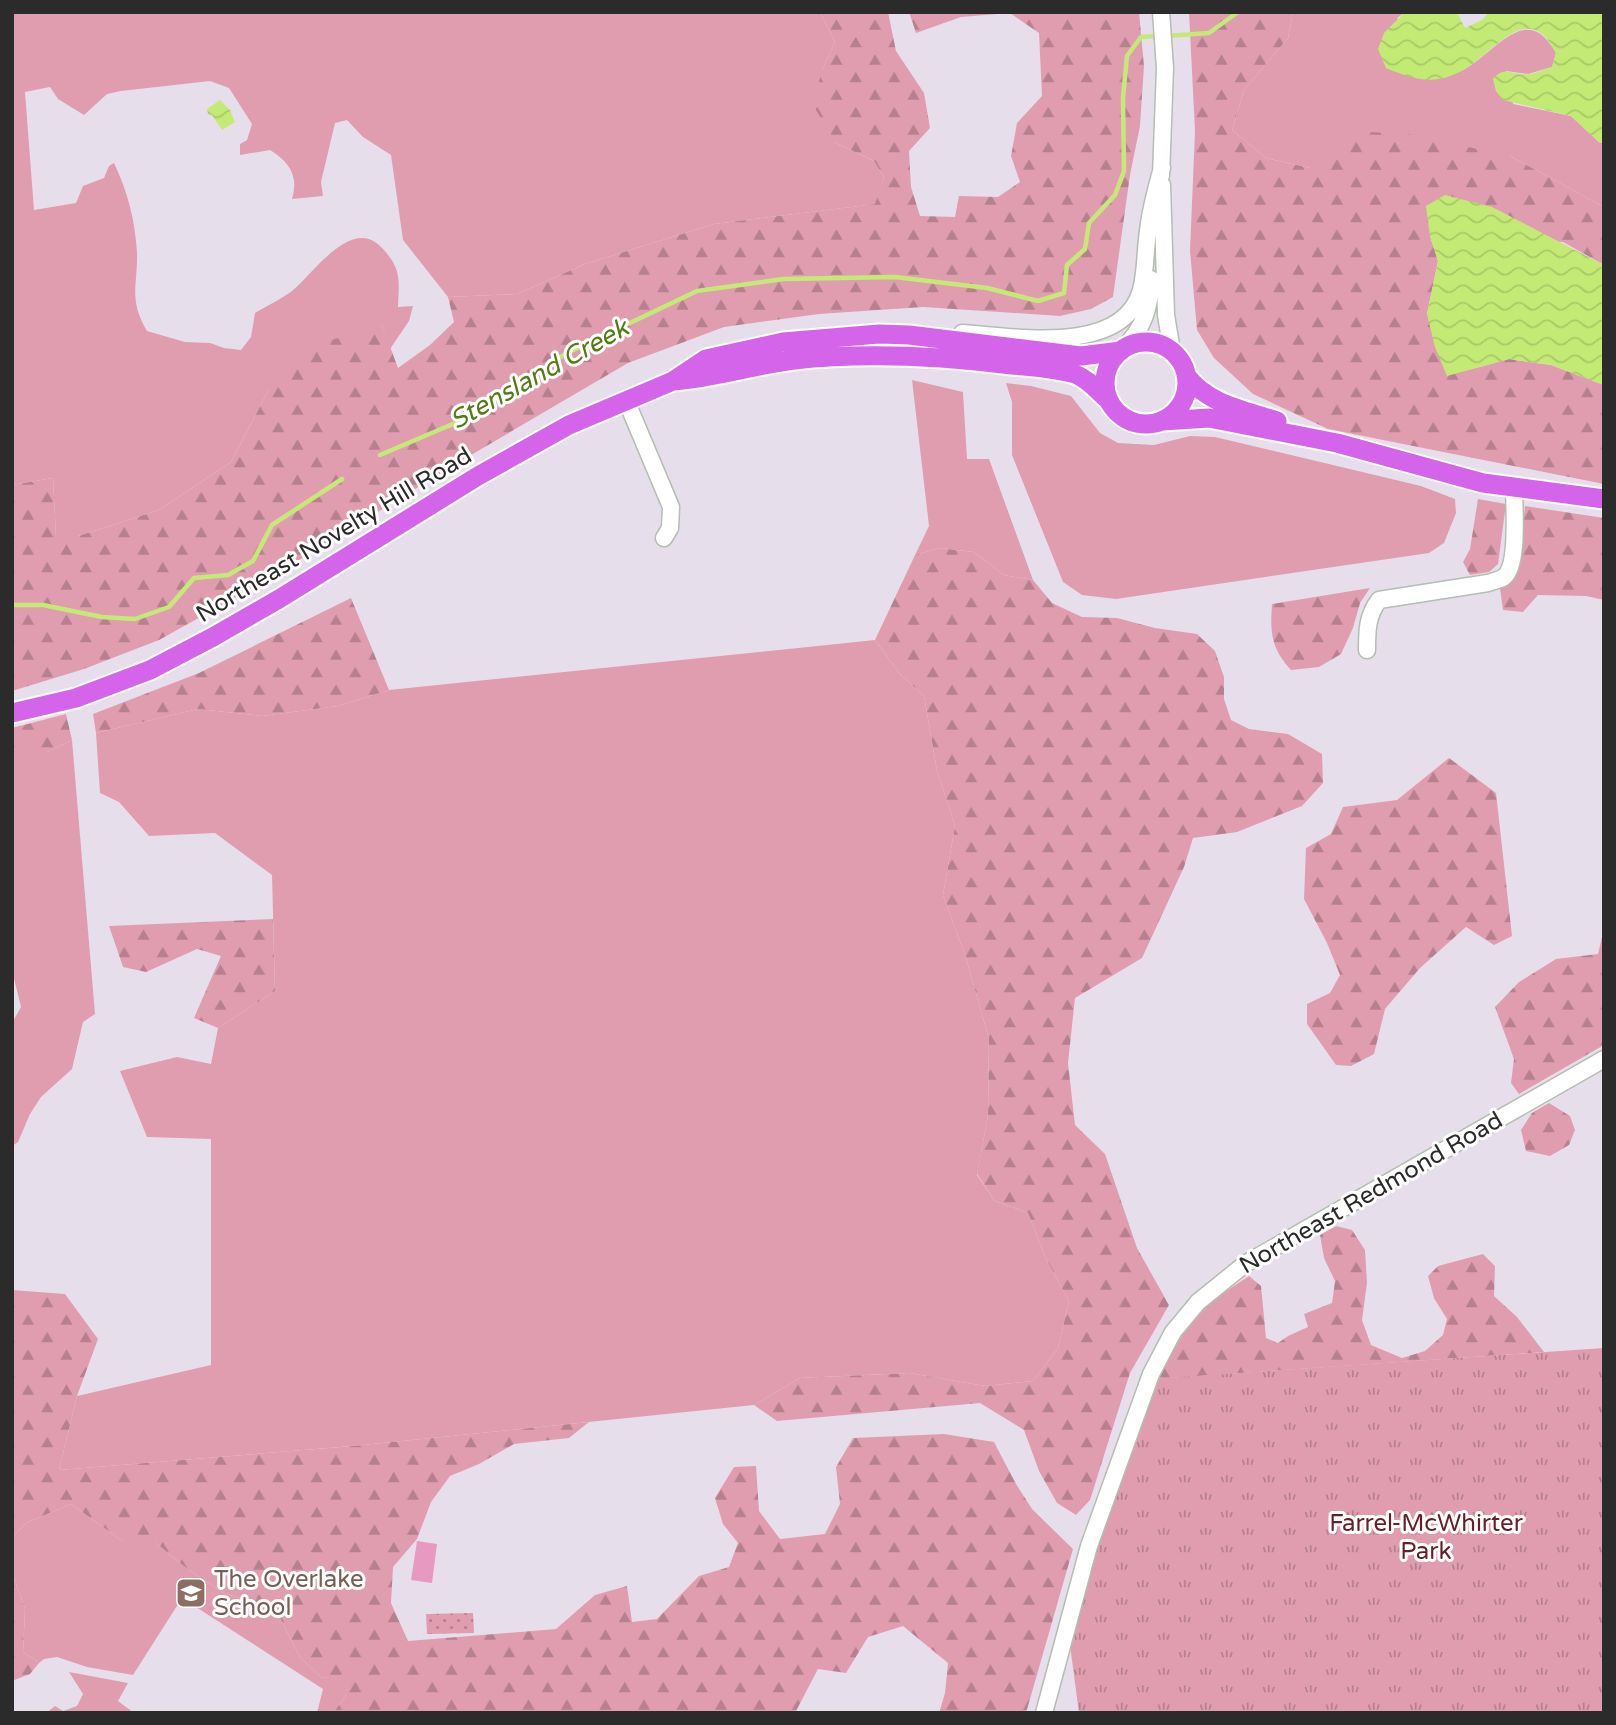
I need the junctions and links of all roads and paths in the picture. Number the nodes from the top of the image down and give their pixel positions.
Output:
1 (1161, 12) edge
2 (1162, 169) junction
3 (909, 335) junction
4 (1122, 350) junction
5 (1172, 351) junction
6 (1186, 375) junction
7 (673, 381) junction
8 (626, 400) junction
9 (1108, 400) junction
10 (1162, 421) junction
11 (1337, 443) junction
12 (1514, 488) junction
13 (1604, 499) edge
14 (664, 538) dead end
15 (1367, 650) dead end
16 (12, 713) edge
17 (1604, 1059) edge
18 (1044, 1713) edge

1 - 2 street
2 - 3 street
2 - 4 street
2 - 5 street
3 - 4 main road, Northeast Novelty Hill Road
3 - 7 main road, Northeast Novelty Hill Road
4 - 5 main road
4 - 9 main road
5 - 6 main road
6 - 10 main road
6 - 11 main road
7 - 8 main road, Northeast Novelty Hill Road
7 - 9 main road, Northeast Novelty Hill Road
8 - 14 street
8 - 16 main road, Northeast Novelty Hill Road
9 - 10 main road
10 - 11 main road
11 - 12 main road
12 - 13 main road
12 - 15 street
17 - 18 street, Northeast Redmond Road

